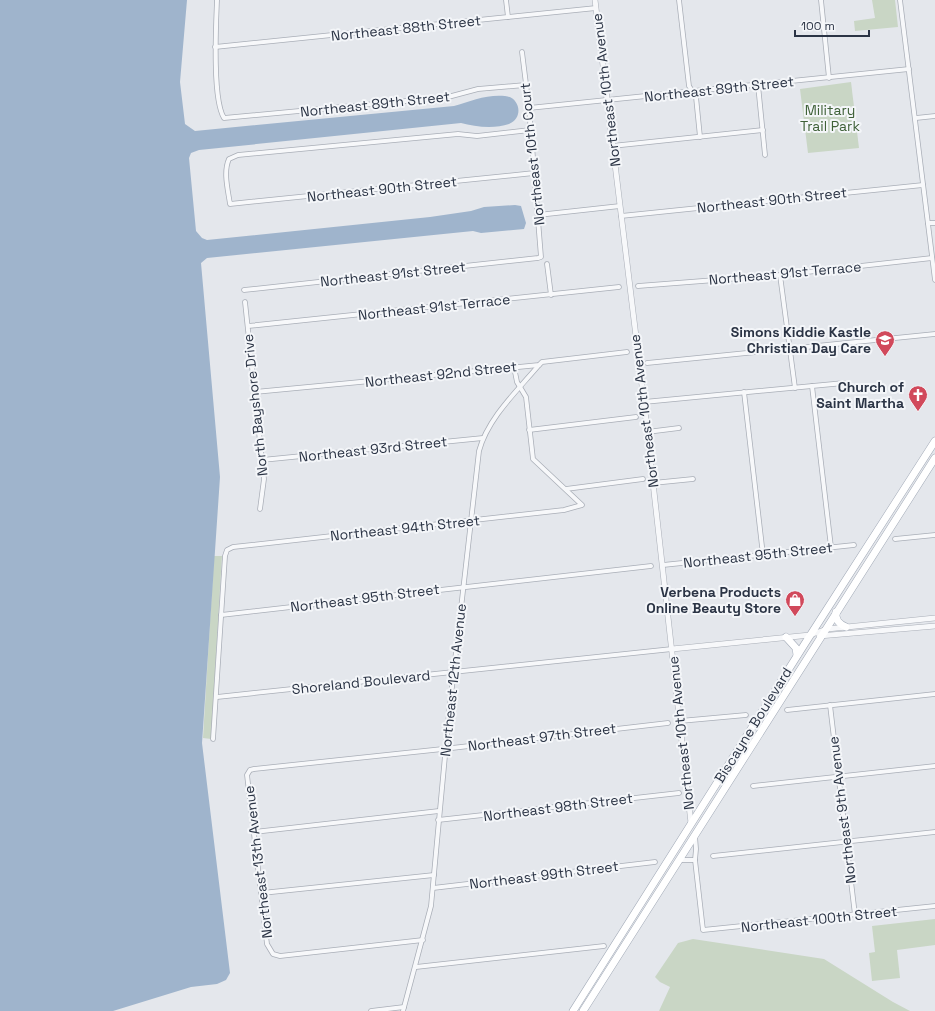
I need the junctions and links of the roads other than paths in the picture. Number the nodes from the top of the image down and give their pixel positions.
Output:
1 (217, 0) edge
2 (506, 0) edge
3 (595, 0) edge
4 (599, 0) edge
5 (679, 0) edge
6 (821, 0) edge
7 (900, 0) edge
8 (596, 8) junction
9 (508, 17) junction
10 (215, 47) junction
11 (522, 52) dead end
12 (909, 69) junction
13 (830, 78) junction
14 (525, 85) junction
15 (758, 85) junction
16 (693, 92) junction
17 (607, 100) junction
18 (529, 108) junction
19 (935, 116) edge
20 (916, 118) junction
21 (530, 130) junction
22 (763, 130) junction
23 (700, 137) junction
24 (612, 146) junction
25 (765, 155) dead end
26 (534, 173) junction
27 (923, 185) junction
28 (620, 206) junction
29 (538, 215) junction
30 (621, 216) junction
31 (935, 222) edge
32 (928, 223) junction
33 (541, 257) joint
34 (932, 258) junction
35 (547, 264) dead end
36 (780, 274) junction
37 (935, 280) edge
38 (638, 286) dead end
39 (619, 287) dead end
40 (244, 290) dead end
41 (551, 295) junction
42 (245, 302) dead end
43 (248, 326) junction
44 (935, 334) edge
45 (790, 348) junction
46 (627, 352) dead end
47 (647, 363) dead end
48 (539, 365) junction
49 (514, 367) junction
50 (844, 383) dead end
51 (812, 386) junction
52 (521, 387) junction
53 (795, 388) junction
54 (255, 392) junction
55 (744, 392) junction
56 (644, 402) junction
57 (636, 417) dead end
58 (679, 428) dead end
59 (529, 430) junction
60 (647, 432) junction
61 (483, 438) junction
62 (935, 441) edge
63 (935, 458) edge
64 (262, 460) junction
65 (643, 479) dead end
66 (693, 479) dead end
67 (653, 483) junction
68 (906, 485) junction
69 (566, 489) junction
70 (905, 504) junction
71 (260, 509) dead end
72 (470, 521) junction
73 (935, 535) edge
74 (895, 539) dead end
75 (854, 545) dead end
76 (831, 547) junction
77 (763, 554) junction
78 (662, 565) junction
79 (651, 566) dead end
80 (464, 587) junction
81 (836, 612) junction
82 (221, 615) junction
83 (935, 618) edge
84 (935, 626) edge
85 (846, 627) junction
86 (826, 629) junction
87 (810, 635) junction
88 (786, 637) junction
89 (822, 637) junction
90 (672, 649) junction
91 (797, 655) junction
92 (454, 672) junction
93 (935, 694) edge
94 (217, 697) junction
95 (830, 706) junction
96 (787, 710) dead end
97 (746, 715) dead end
98 (680, 721) junction
99 (668, 722) dead end
100 (213, 739) dead end
101 (446, 748) junction
102 (935, 766) edge
103 (250, 770) joint
104 (838, 776) junction
105 (753, 786) dead end
106 (679, 793) dead end
107 (439, 811) junction
108 (438, 820) junction
109 (691, 823) junction
110 (254, 832) junction
111 (935, 832) edge
112 (695, 835) junction
113 (846, 843) junction
114 (712, 856) dead end
115 (679, 860) junction
116 (695, 860) junction
117 (655, 862) dead end
118 (434, 875) junction
119 (433, 888) junction
120 (262, 893) junction
121 (935, 906) edge
122 (855, 915) junction
123 (423, 940) junction
124 (604, 946) dead end
125 (605, 959) junction
126 (613, 964) junction
127 (416, 967) junction
128 (404, 1009) edge
129 (370, 1011) edge
130 (572, 1011) edge
131 (583, 1011) edge

1 - 10 street
2 - 9 street
3 - 4 street
3 - 8 street, Northeast 10th Avenue
5 - 16 street
6 - 13 street
7 - 12 street
8 - 9 street, Northeast 88th Street
8 - 17 street, Northeast 10th Avenue
9 - 10 street, Northeast 88th Street
10 - 14 street, Northeast 89th Street
11 - 14 street, Northeast 10th Court
12 - 13 street, Northeast 89th Street
12 - 20 street
13 - 15 street, Northeast 89th Street
14 - 18 street, Northeast 10th Court
15 - 16 street, Northeast 89th Street
15 - 22 street
16 - 17 street, Northeast 89th Street
16 - 23 street
17 - 18 street, Northeast 89th Street
17 - 24 street, Northeast 10th Avenue
18 - 21 street, Northeast 10th Court
19 - 20 street
20 - 27 street
21 - 26 street, Northeast 10th Court
21 - 26 street, Northeast 90th Street
22 - 23 street
22 - 25 street
23 - 24 street
24 - 28 street, Northeast 10th Avenue
26 - 29 street, Northeast 10th Court
27 - 30 street, Northeast 90th Street
27 - 32 street
28 - 29 street
28 - 30 street, Northeast 10th Avenue
29 - 33 street, Northeast 10th Court
30 - 56 street, Northeast 10th Avenue
31 - 32 street
32 - 34 street
33 - 40 street, Northeast 91st Street
34 - 36 street, Northeast 91st Terrace
34 - 37 street
35 - 41 street
36 - 38 street, Northeast 91st Terrace
36 - 45 street
39 - 41 street, Northeast 91st Terrace
41 - 43 street, Northeast 91st Terrace
42 - 43 street, North Bayshore Drive
43 - 54 street, North Bayshore Drive
44 - 45 street
45 - 47 street
45 - 53 street
46 - 48 street, Northeast 92nd Street
48 - 49 street, Northeast 92nd Street
48 - 52 street, Northeast 12th Avenue
49 - 52 street
49 - 54 street, Northeast 92nd Street
50 - 51 street
51 - 53 street
51 - 76 street
52 - 59 street
52 - 61 street, Northeast 12th Avenue
53 - 55 street
54 - 64 street, North Bayshore Drive
55 - 56 street
55 - 77 street
56 - 60 street, Northeast 10th Avenue
57 - 59 street
58 - 60 street
59 - 69 street
60 - 67 street, Northeast 10th Avenue
61 - 64 street, Northeast 93rd Street
61 - 72 street, Northeast 12th Avenue
62 - 68 main road, Biscayne Boulevard
63 - 70 main road, Biscayne Boulevard
64 - 71 street, North Bayshore Drive
65 - 69 street
66 - 67 street
67 - 78 street, Northeast 10th Avenue
68 - 70 main road
68 - 87 main road, Biscayne Boulevard
69 - 72 street, Northeast 94th Street
70 - 81 main road, Biscayne Boulevard
72 - 80 street, Northeast 12th Avenue
72 - 82 street, Northeast 94th Street
73 - 74 street
75 - 76 street, Northeast 95th Street
76 - 77 street, Northeast 95th Street
77 - 78 street, Northeast 95th Street
78 - 90 street, Northeast 10th Avenue
79 - 80 street, Northeast 95th Street
80 - 82 street, Northeast 95th Street
80 - 92 street, Northeast 12th Avenue
81 - 85 main road
81 - 86 main road, Biscayne Boulevard
82 - 94 street
83 - 85 street
84 - 89 street
85 - 86 street
86 - 87 street
86 - 89 main road, Biscayne Boulevard
87 - 88 street
87 - 89 street
87 - 91 main road, Biscayne Boulevard
88 - 90 street
88 - 91 main road
89 - 112 main road, Biscayne Boulevard
90 - 92 street, Shoreland Boulevard
90 - 98 street, Northeast 10th Avenue
91 - 109 main road, Biscayne Boulevard
92 - 94 street, Shoreland Boulevard
92 - 101 street, Northeast 12th Avenue
93 - 95 street
94 - 100 street
95 - 96 street
95 - 104 street, Northeast 9th Avenue
97 - 98 street
98 - 109 street, Northeast 10th Avenue
99 - 101 street, Northeast 97th Street
101 - 103 street, Northeast 97th Street
101 - 107 street, Northeast 12th Avenue
102 - 104 street
103 - 110 street, Northeast 13th Avenue
104 - 105 street
104 - 113 street, Northeast 9th Avenue
106 - 108 street, Northeast 98th Street
107 - 108 street, Northeast 12th Avenue
107 - 110 street
108 - 118 street, Northeast 12th Avenue
109 - 125 main road, Biscayne Boulevard
110 - 120 street, Northeast 13th Avenue
111 - 113 street
112 - 115 main road, Biscayne Boulevard
112 - 116 street
113 - 114 street
113 - 122 street, Northeast 9th Avenue
115 - 116 street
115 - 126 main road, Biscayne Boulevard
116 - 122 street, Northeast 100th Street
117 - 119 street, Northeast 99th Street
118 - 119 street, Northeast 12th Avenue
118 - 120 street
119 - 123 street, Northeast 12th Avenue
120 - 123 street, Northeast 13th Avenue
121 - 122 street, Northeast 100th Street
123 - 127 street, Northeast 12th Avenue
124 - 127 street
125 - 126 main road
125 - 130 main road, Biscayne Boulevard
126 - 131 main road, Biscayne Boulevard
127 - 128 street, Northeast 12th Avenue
128 - 129 street

